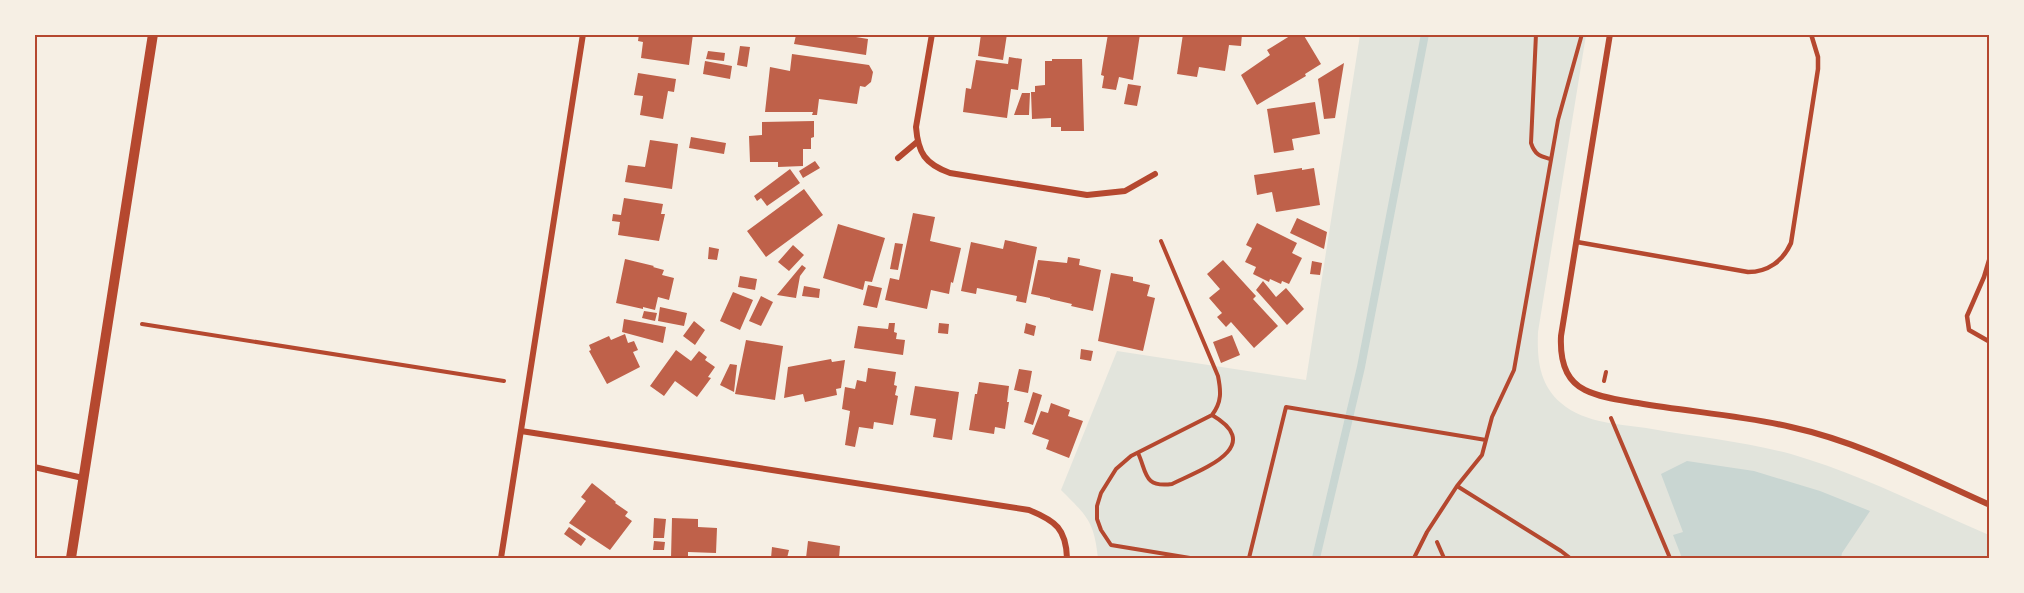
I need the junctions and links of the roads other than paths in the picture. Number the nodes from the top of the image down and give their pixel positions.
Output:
1 (153, 34) edge
2 (583, 34) edge
3 (932, 34) edge
4 (1610, 34) edge
5 (1811, 34) edge
6 (917, 142) junction
7 (898, 158) dead end
8 (1155, 174) dead end
9 (1577, 242) junction
10 (1989, 257) edge
11 (1989, 342) edge
12 (521, 431) junction
13 (34, 467) edge
14 (83, 478) junction
15 (1989, 505) edge
16 (70, 558) edge
17 (501, 558) edge
18 (1067, 558) edge

1 - 14 street
2 - 12 street
3 - 6 street
4 - 9 street
5 - 9 lane
6 - 7 street
6 - 8 street
9 - 15 street
10 - 11 lane
12 - 17 street
12 - 18 street
13 - 14 street
14 - 16 street

